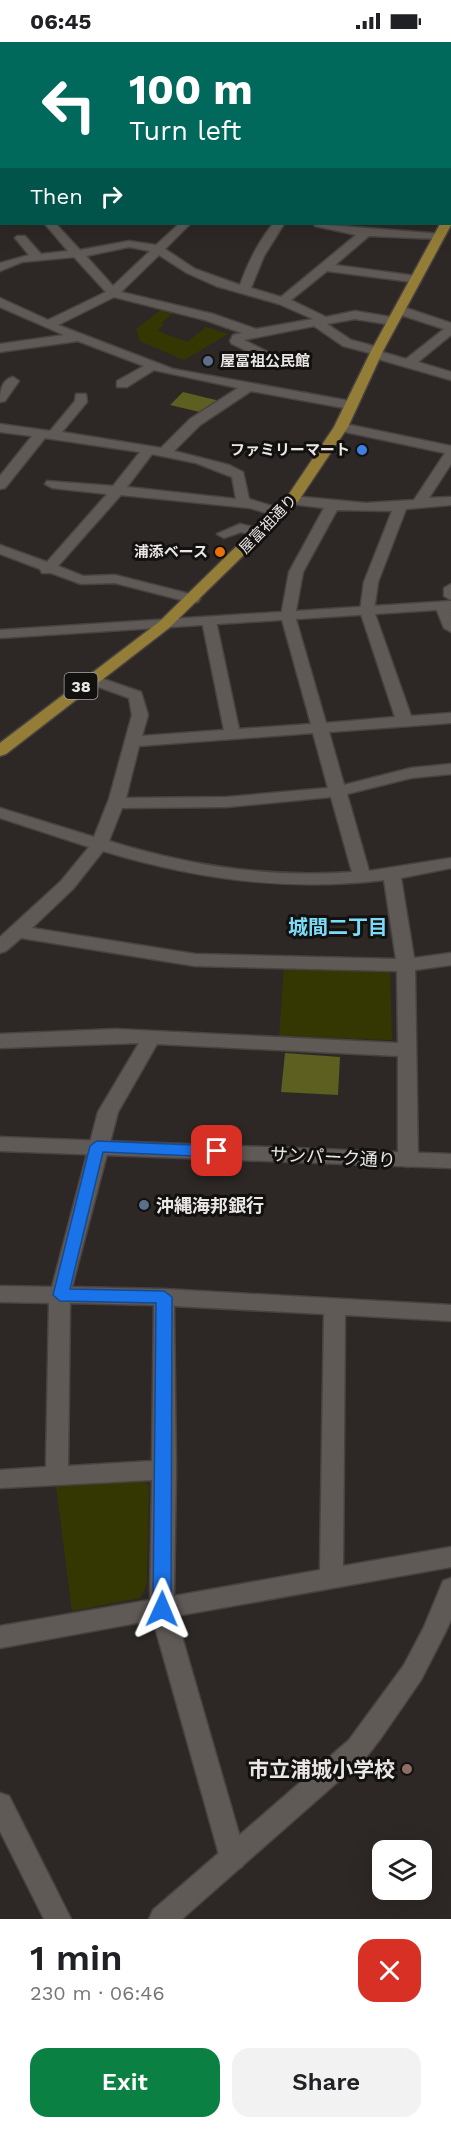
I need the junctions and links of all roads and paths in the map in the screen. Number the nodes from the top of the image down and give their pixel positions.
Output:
1 (51, 225) edge
2 (184, 225) edge
3 (278, 225) edge
4 (324, 225) edge
5 (445, 225) edge
6 (364, 234) junction
7 (21, 238) dead end
8 (438, 239) junction
9 (451, 244) edge
10 (157, 249) junction
11 (76, 254) junction
12 (37, 256) junction
13 (0, 267) edge
14 (327, 267) junction
15 (416, 280) junction
16 (244, 292) junction
17 (113, 293) junction
18 (283, 301) junction
19 (0, 303) edge
20 (396, 316) junction
21 (320, 321) junction
22 (48, 325) junction
23 (451, 328) edge
24 (255, 333) junction
25 (80, 336) junction
26 (0, 348) edge
27 (376, 353) junction
28 (266, 356) dead end
29 (409, 363) junction
30 (153, 366) junction
31 (451, 376) edge
32 (13, 381) dead end
33 (122, 384) dead end
34 (250, 387) junction
35 (81, 397) dead end
36 (0, 398) edge
37 (350, 405) junction
38 (341, 427) junction
39 (0, 428) edge
40 (47, 435) junction
41 (157, 451) junction
42 (451, 452) edge
43 (52, 484) dead end
44 (0, 485) edge
45 (116, 491) junction
46 (292, 500) junction
47 (451, 501) edge
48 (419, 502) junction
49 (249, 504) junction
50 (401, 505) junction
51 (332, 506) junction
52 (280, 513) junction
53 (260, 533) junction
54 (224, 534) dead end
55 (0, 550) edge
56 (47, 570) junction
57 (451, 588) edge
58 (193, 599) junction
59 (448, 602) edge
60 (367, 611) junction
61 (288, 616) junction
62 (209, 621) junction
63 (164, 625) junction
64 (451, 628) edge
65 (0, 634) edge
66 (90, 679) junction
67 (451, 718) edge
68 (405, 723) junction
69 (319, 729) junction
70 (233, 736) junction
71 (132, 742) junction
72 (0, 751) edge
73 (451, 769) edge
74 (338, 791) junction
75 (114, 804) junction
76 (0, 813) edge
77 (100, 843) junction
78 (451, 863) edge
79 (392, 874) junction
80 (362, 877) junction
81 (17, 932) junction
82 (0, 947) edge
83 (451, 959) edge
84 (406, 965) junction
85 (152, 1037) junction
86 (0, 1041) edge
87 (407, 1050) junction
88 (0, 1144) edge
89 (97, 1146) junction
90 (408, 1160) junction
91 (451, 1161) edge
92 (0, 1294) edge
93 (60, 1295) junction
94 (164, 1297) junction
95 (335, 1306) junction
96 (451, 1313) edge
97 (165, 1470) junction
98 (57, 1474) junction
99 (0, 1479) edge
100 (451, 1557) edge
101 (331, 1577) junction
102 (451, 1588) edge
103 (162, 1609) junction
104 (0, 1636) edge
105 (0, 1805) edge
106 (233, 1858) junction
107 (58, 1919) edge
108 (162, 1919) edge

1 - 11 street
2 - 10 street
3 - 16 street
4 - 6 street
5 - 8 main road, 屋富祖通り / 38
6 - 8 street
6 - 14 street
7 - 12 street
8 - 9 street
8 - 15 main road, 屋富祖通り / 38
10 - 11 street
10 - 16 street
10 - 17 street
11 - 12 street
11 - 17 street
12 - 13 street
14 - 15 street
14 - 18 street
15 - 20 main road, 屋富祖通り / 38
16 - 18 street
17 - 22 street
17 - 24 street
18 - 21 street
19 - 22 street
20 - 21 street
20 - 23 street
20 - 27 main road, 屋富祖通り / 38
21 - 24 street
21 - 27 street
22 - 25 street
23 - 29 street
24 - 28 street
25 - 26 street
25 - 30 street
27 - 29 street
27 - 37 main road, 屋富祖通り / 38
29 - 31 street
30 - 33 street
30 - 34 street
32 - 36 street
34 - 37 street
34 - 41 street
35 - 40 street
37 - 38 main road, 屋富祖通り / 38
38 - 42 street
38 - 46 main road, 屋富祖通り / 38
39 - 40 street
40 - 41 street
40 - 44 street
41 - 45 street
41 - 49 street
42 - 48 street
43 - 45 street
45 - 49 street
45 - 56 street
46 - 51 street
46 - 52 main road, 屋富祖通り / 38
47 - 48 street
48 - 50 street
49 - 52 street
50 - 51 street
50 - 60 street
51 - 61 street
52 - 53 main road, 屋富祖通り / 38
53 - 54 street
53 - 58 main road, 屋富祖通り / 38
55 - 56 street
56 - 58 street
57 - 59 street
58 - 63 main road, 屋富祖通り / 38
59 - 60 street
59 - 64 street
60 - 61 street
60 - 68 street
61 - 62 street
61 - 69 street
62 - 63 street
62 - 70 street
63 - 65 street
63 - 66 main road, 屋富祖通り / 38
66 - 71 street
66 - 72 main road, 屋富祖通り / 38
67 - 68 street
68 - 69 street
69 - 70 street
69 - 74 street
70 - 71 street
71 - 75 street
73 - 74 street
74 - 75 street
74 - 80 street
75 - 77 street
76 - 77 street
77 - 80 street
77 - 81 street
78 - 79 street
79 - 80 street
79 - 84 street
81 - 82 street
81 - 84 street
83 - 84 street
84 - 87 street
85 - 86 street
85 - 87 street
85 - 89 street
87 - 90 street
88 - 89 street, サンパーク通り
89 - 90 street, サンパーク通り
89 - 93 street
90 - 91 street, サンパーク通り
92 - 93 street
93 - 94 street
93 - 98 street
94 - 95 street
94 - 97 street
95 - 96 street
95 - 101 street
97 - 98 street
97 - 103 street
98 - 99 street
100 - 101 street
101 - 103 street
102 - 106 street
103 - 104 street
103 - 106 street
105 - 107 street
106 - 108 street

